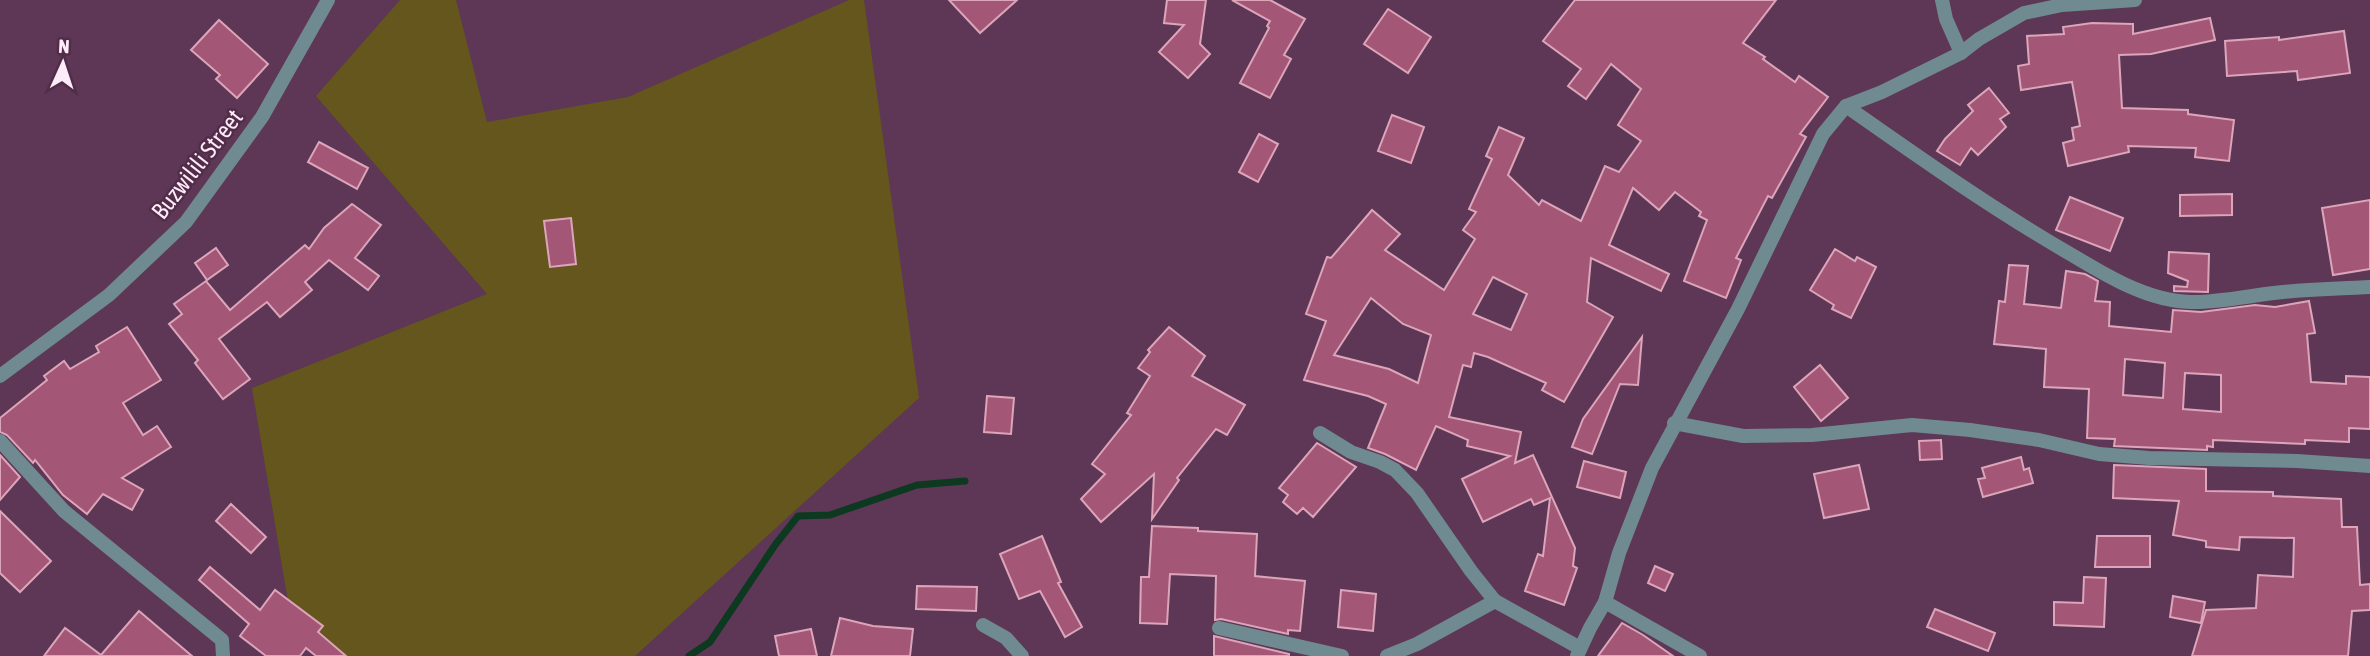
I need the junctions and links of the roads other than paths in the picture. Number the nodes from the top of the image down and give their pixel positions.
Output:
1 (328, 0) edge
2 (1942, 0) edge
3 (2135, 0) edge
4 (1961, 53) junction
5 (1846, 106) junction
6 (2370, 287) edge
7 (0, 376) edge
8 (1674, 423) junction
9 (1320, 433) dead end
10 (0, 441) edge
11 (2370, 466) edge
12 (1495, 601) junction
13 (1605, 602) junction
14 (983, 625) dead end
15 (1219, 628) dead end
16 (1578, 652) edge
17 (223, 656) edge
18 (1022, 656) edge
19 (1342, 656) edge
20 (1387, 656) edge
21 (1700, 656) edge

1 - 7 street, Buzwilili Street
2 - 4 street
3 - 4 street
4 - 5 street
5 - 6 street
5 - 8 street
8 - 11 street
8 - 13 street
9 - 12 street
10 - 17 street
12 - 16 street
12 - 20 street
13 - 16 street
13 - 21 street
14 - 18 street
15 - 19 street

